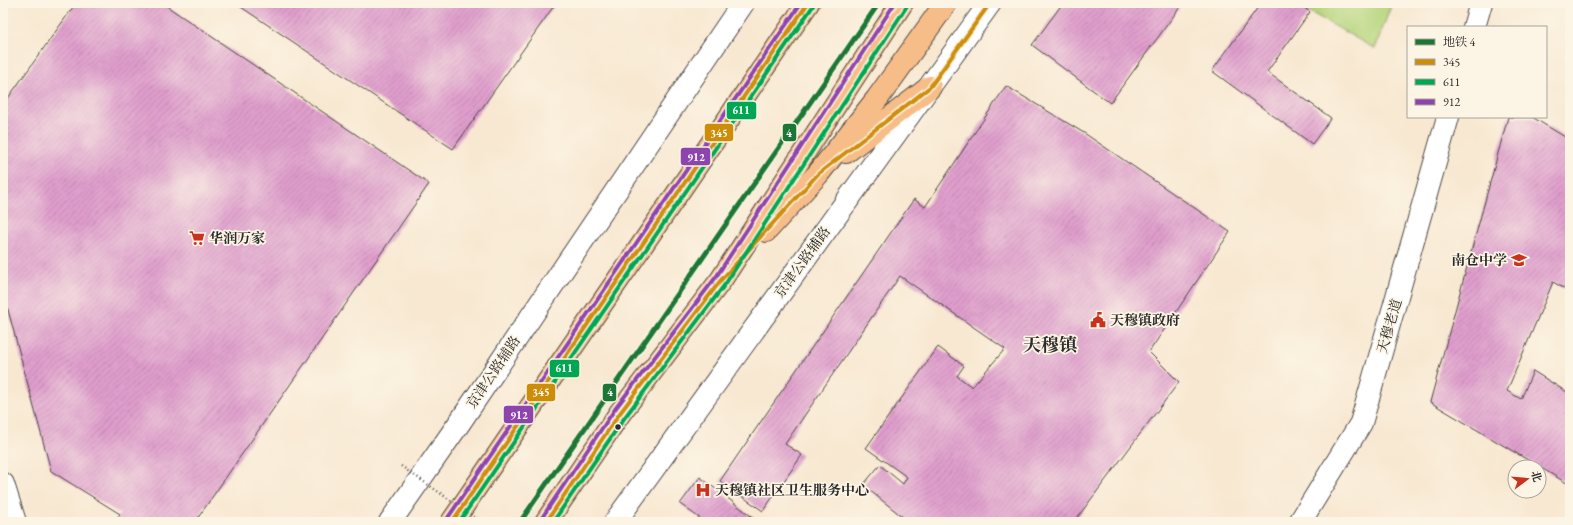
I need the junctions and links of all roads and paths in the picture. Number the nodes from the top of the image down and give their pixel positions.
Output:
1 (743, 3) edge
2 (808, 3) edge
3 (902, 3) edge
4 (946, 3) edge
5 (990, 3) edge
6 (1481, 3) edge
7 (1474, 26) edge
8 (930, 87) junction
9 (1448, 118) edge
10 (818, 174) junction
11 (721, 280) junction
12 (401, 466) dead end
13 (3, 484) edge
14 (591, 516) dead end
15 (15, 522) edge
16 (390, 522) edge
17 (452, 522) edge
18 (482, 522) edge
19 (546, 522) edge
20 (586, 522) edge
21 (615, 522) edge
22 (1300, 522) edge

1 - 16 street, 京津公路辅路
2 - 17 highway
3 - 11 highway
4 - 10 highway
5 - 8 street, 京津公路辅路
6 - 7 street
8 - 10 highway
8 - 21 street, 京津公路辅路
9 - 22 street, 天穆老道
10 - 11 highway
11 - 19 highway
12 - 18 path, bridge
13 - 15 street
14 - 20 path

